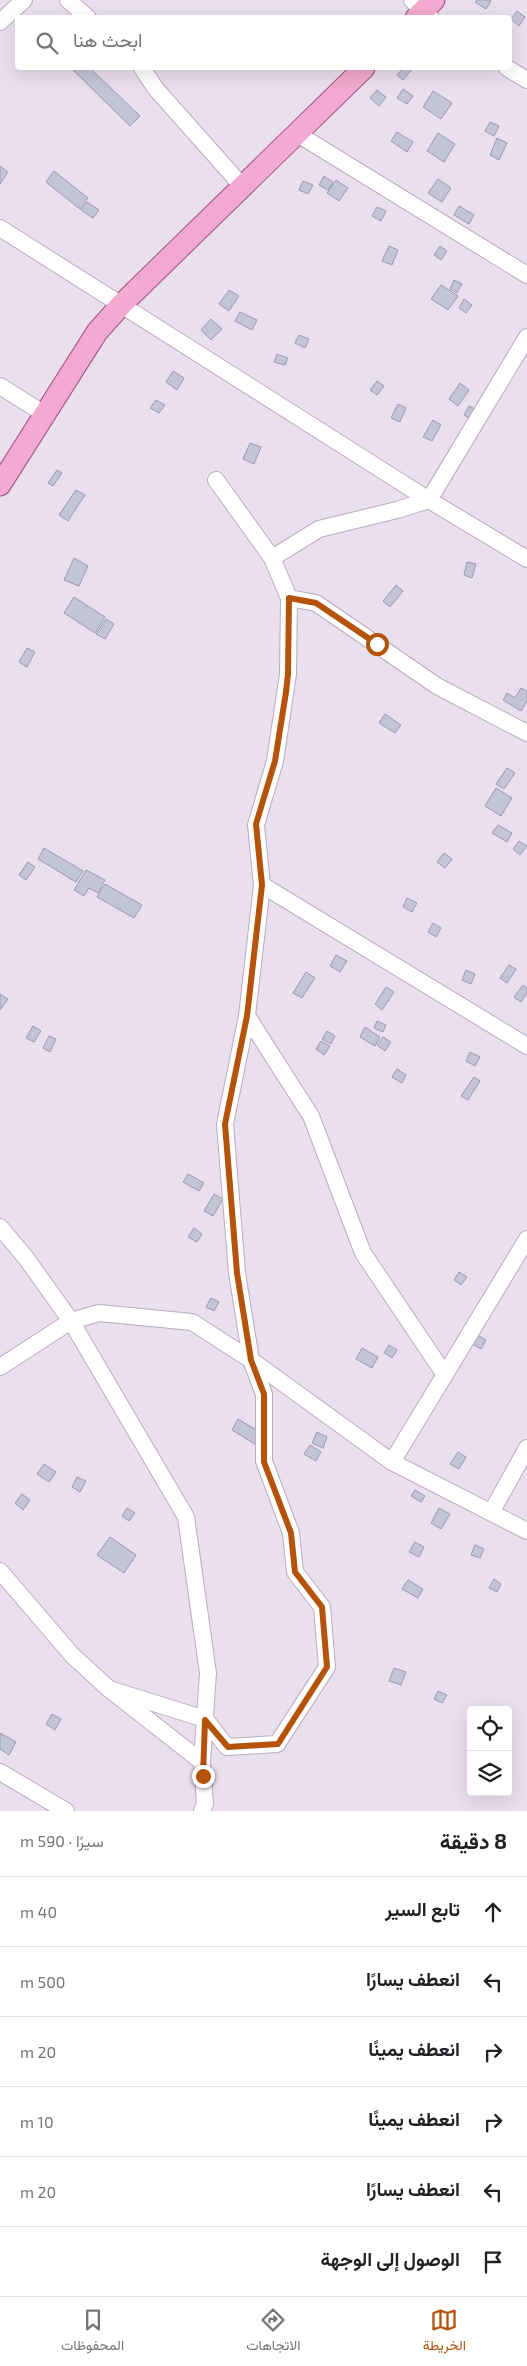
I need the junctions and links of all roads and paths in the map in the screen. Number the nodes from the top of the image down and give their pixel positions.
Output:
1 (24, 0) edge
2 (68, 0) edge
3 (85, 15) edge
4 (0, 22) edge
5 (143, 70) edge
6 (362, 70) edge
7 (510, 70) edge
8 (527, 80) edge
9 (296, 133) junction
10 (242, 186) junction
11 (0, 228) edge
12 (527, 275) edge
13 (122, 304) junction
14 (527, 337) edge
15 (0, 386) edge
16 (43, 414) junction
17 (216, 480) dead end
18 (0, 485) edge
19 (428, 500) junction
20 (272, 558) junction
21 (527, 559) edge
22 (289, 598) junction
23 (527, 733) edge
24 (262, 885) junction
25 (247, 1016) junction
26 (527, 1046) edge
27 (0, 1227) edge
28 (527, 1239) edge
29 (71, 1321) junction
30 (251, 1360) junction
31 (0, 1367) edge
32 (445, 1375) junction
33 (527, 1448) edge
34 (392, 1462) junction
35 (492, 1511) junction
36 (527, 1531) edge
37 (0, 1571) edge
38 (109, 1689) junction
39 (205, 1720) junction
40 (202, 1762) junction
41 (0, 1772) edge
42 (66, 1811) edge
43 (202, 1811) edge

1 - 4 street
2 - 3 street
5 - 10 street
6 - 9 main road
7 - 8 street
9 - 10 main road
9 - 12 street
10 - 13 main road
11 - 13 street
13 - 16 main road
13 - 19 street
14 - 19 street
15 - 16 street
16 - 18 main road
17 - 20 street
19 - 20 street
19 - 21 street
20 - 22 street
22 - 23 street
22 - 24 street
24 - 25 street
24 - 26 street
25 - 30 street
25 - 32 street
27 - 29 street
28 - 32 street
29 - 30 street
29 - 31 street
29 - 39 street
30 - 34 street
30 - 39 street
32 - 34 street
33 - 35 street
34 - 35 street
35 - 36 street
37 - 38 street
38 - 39 street
38 - 40 street
39 - 40 street
40 - 43 street
41 - 42 street

